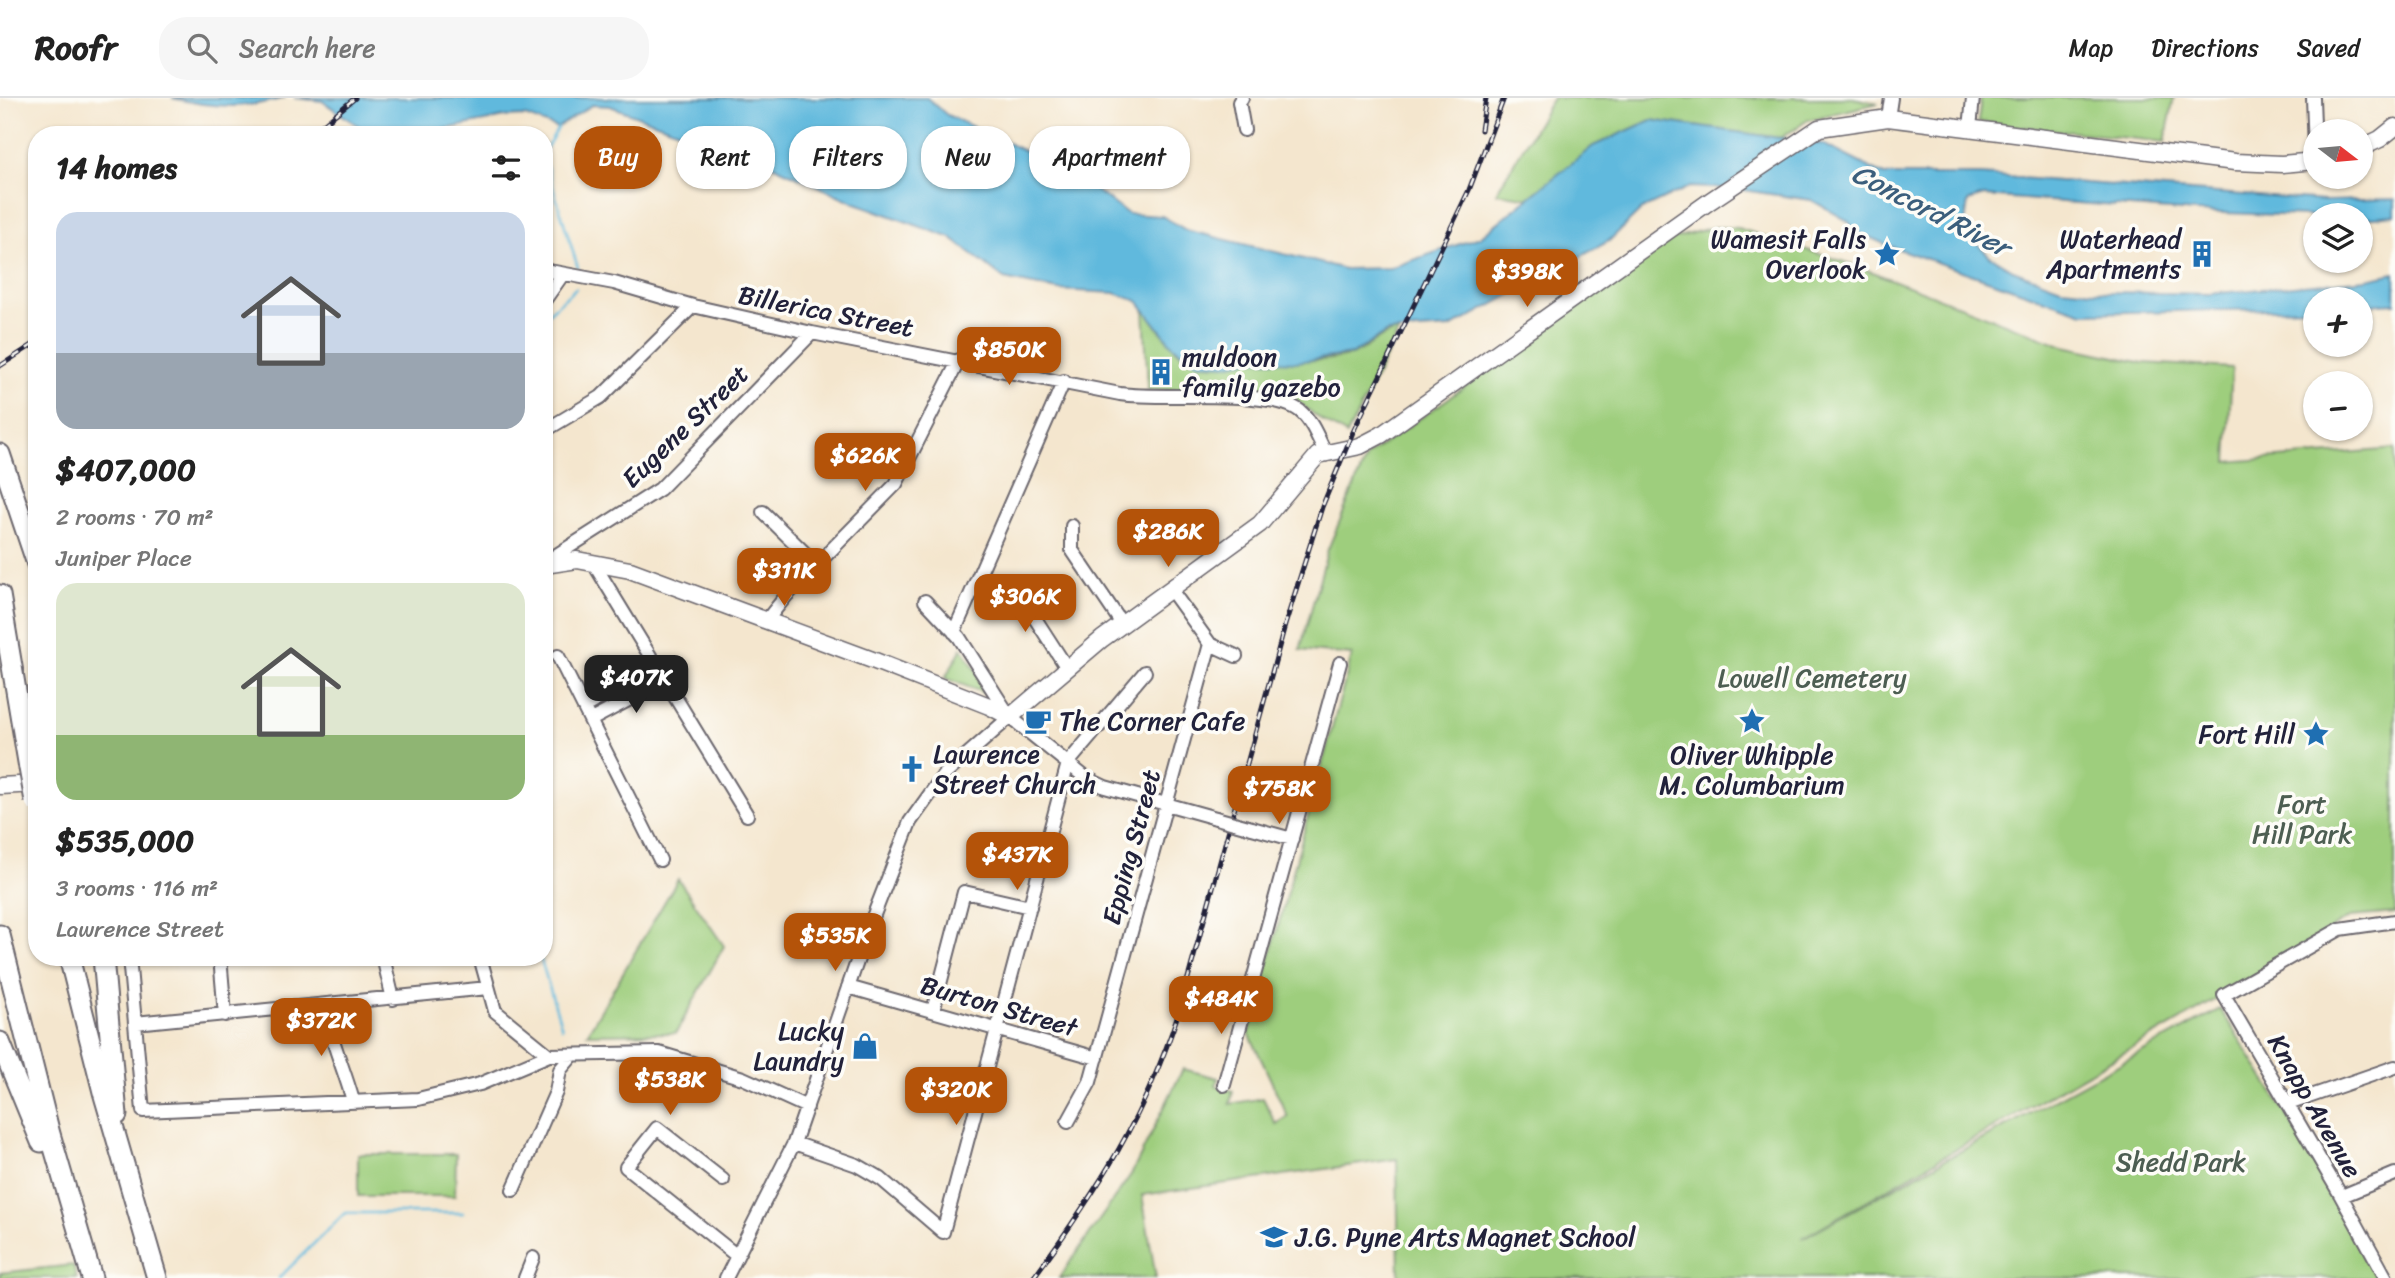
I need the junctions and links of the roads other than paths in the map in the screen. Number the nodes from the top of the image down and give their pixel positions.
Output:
1 (1891, 98) edge
2 (1973, 98) edge
3 (2314, 98) edge
4 (1241, 100) edge
5 (1888, 118) junction
6 (2314, 119) edge
7 (2395, 127) edge
8 (1970, 128) junction
9 (1244, 130) dead end
10 (2373, 142) edge
11 (2303, 162) edge
12 (553, 272) edge
13 (563, 274) junction
14 (553, 288) edge
15 (693, 306) junction
16 (812, 333) junction
17 (960, 360) junction
18 (1064, 381) junction
19 (553, 426) edge
20 (1325, 452) junction
21 (0, 454) edge
22 (763, 512) dead end
23 (1072, 526) dead end
24 (28, 537) edge
25 (553, 558) edge
26 (553, 563) edge
27 (593, 564) junction
28 (817, 565) junction
29 (1011, 581) dead end
30 (1171, 590) junction
31 (0, 595) edge
32 (925, 601) dead end
33 (766, 621) junction
34 (1122, 624) junction
35 (954, 632) junction
36 (1210, 644) junction
37 (558, 656) dead end
38 (1236, 656) dead end
39 (1340, 663) dead end
40 (657, 666) junction
41 (1067, 668) junction
42 (1144, 672) dead end
43 (666, 680) junction
44 (584, 707) junction
45 (1010, 717) junction
46 (591, 720) junction
47 (28, 756) edge
48 (1068, 763) junction
49 (0, 786) edge
50 (28, 790) edge
51 (1166, 803) junction
52 (747, 815) dead end
53 (1292, 839) junction
54 (660, 860) dead end
55 (1030, 907) junction
56 (2395, 920) edge
57 (0, 935) edge
58 (71, 966) edge
59 (104, 966) edge
60 (130, 966) edge
61 (221, 966) edge
62 (385, 966) edge
63 (482, 966) edge
64 (848, 987) junction
65 (488, 988) junction
66 (393, 999) junction
67 (324, 1006) junction
68 (933, 1011) junction
69 (225, 1015) junction
70 (135, 1023) junction
71 (995, 1028) junction
72 (0, 1042) edge
73 (549, 1055) junction
74 (572, 1056) junction
75 (1097, 1058) junction
76 (2395, 1067) edge
77 (1224, 1085) dead end
78 (354, 1101) junction
79 (2288, 1104) junction
80 (807, 1107) junction
81 (1068, 1122) dead end
82 (116, 1134) junction
83 (794, 1143) junction
84 (2395, 1174) edge
85 (723, 1180) dead end
86 (513, 1191) dead end
87 (2342, 1196) junction
88 (737, 1256) junction
89 (533, 1258) dead end
90 (91, 1274) edge
91 (157, 1278) edge
92 (525, 1278) edge
93 (726, 1278) edge
94 (2386, 1278) edge

1 - 5 street
2 - 8 street
3 - 6 street
4 - 9 street
5 - 8 main road
5 - 20 main road
7 - 10 main road
8 - 11 main road
12 - 13 street, Billerica Street
13 - 14 street
13 - 15 street, Billerica Street
15 - 16 street, Billerica Street
15 - 19 street
16 - 17 street, Billerica Street
16 - 25 street, Eugene Street
17 - 18 street, Billerica Street
17 - 28 street
18 - 20 street, Billerica Street
18 - 35 street
20 - 30 main road
21 - 24 highway
22 - 28 street
23 - 34 street
26 - 27 main road
27 - 33 main road
27 - 40 street
28 - 33 street
29 - 41 street
30 - 34 main road
30 - 36 street
31 - 47 highway
32 - 35 street
33 - 45 main road
34 - 41 main road
35 - 45 street
36 - 38 street
36 - 51 street, Epping Street
37 - 44 street
39 - 53 street
40 - 43 street
40 - 44 street
41 - 45 main road
42 - 48 street
43 - 46 street
43 - 52 street
44 - 46 street
45 - 48 street
45 - 64 street
46 - 54 street
48 - 51 street
48 - 55 street
49 - 50 main road
51 - 53 street, bridge
51 - 75 street, Epping Street
53 - 77 street
55 - 68 street
55 - 71 street
56 - 79 street, Knapp Avenue
57 - 90 highway
58 - 82 highway
59 - 82 highway
60 - 70 street
61 - 69 street
62 - 66 street
63 - 65 street
64 - 68 street, Burton Street
64 - 80 street
65 - 66 street
65 - 73 street
66 - 67 street
67 - 69 street
67 - 78 street
68 - 71 street, Burton Street
69 - 70 street
70 - 78 street
71 - 75 street, Burton Street
71 - 83 street
72 - 90 highway
73 - 74 street
73 - 78 street
74 - 80 street
74 - 86 street
75 - 81 street, Epping Street
76 - 79 street
79 - 87 street, Knapp Avenue
80 - 83 street
82 - 91 highway
83 - 88 street
84 - 87 street
85 - 88 street
87 - 94 street, Knapp Avenue
88 - 93 street
89 - 92 street

